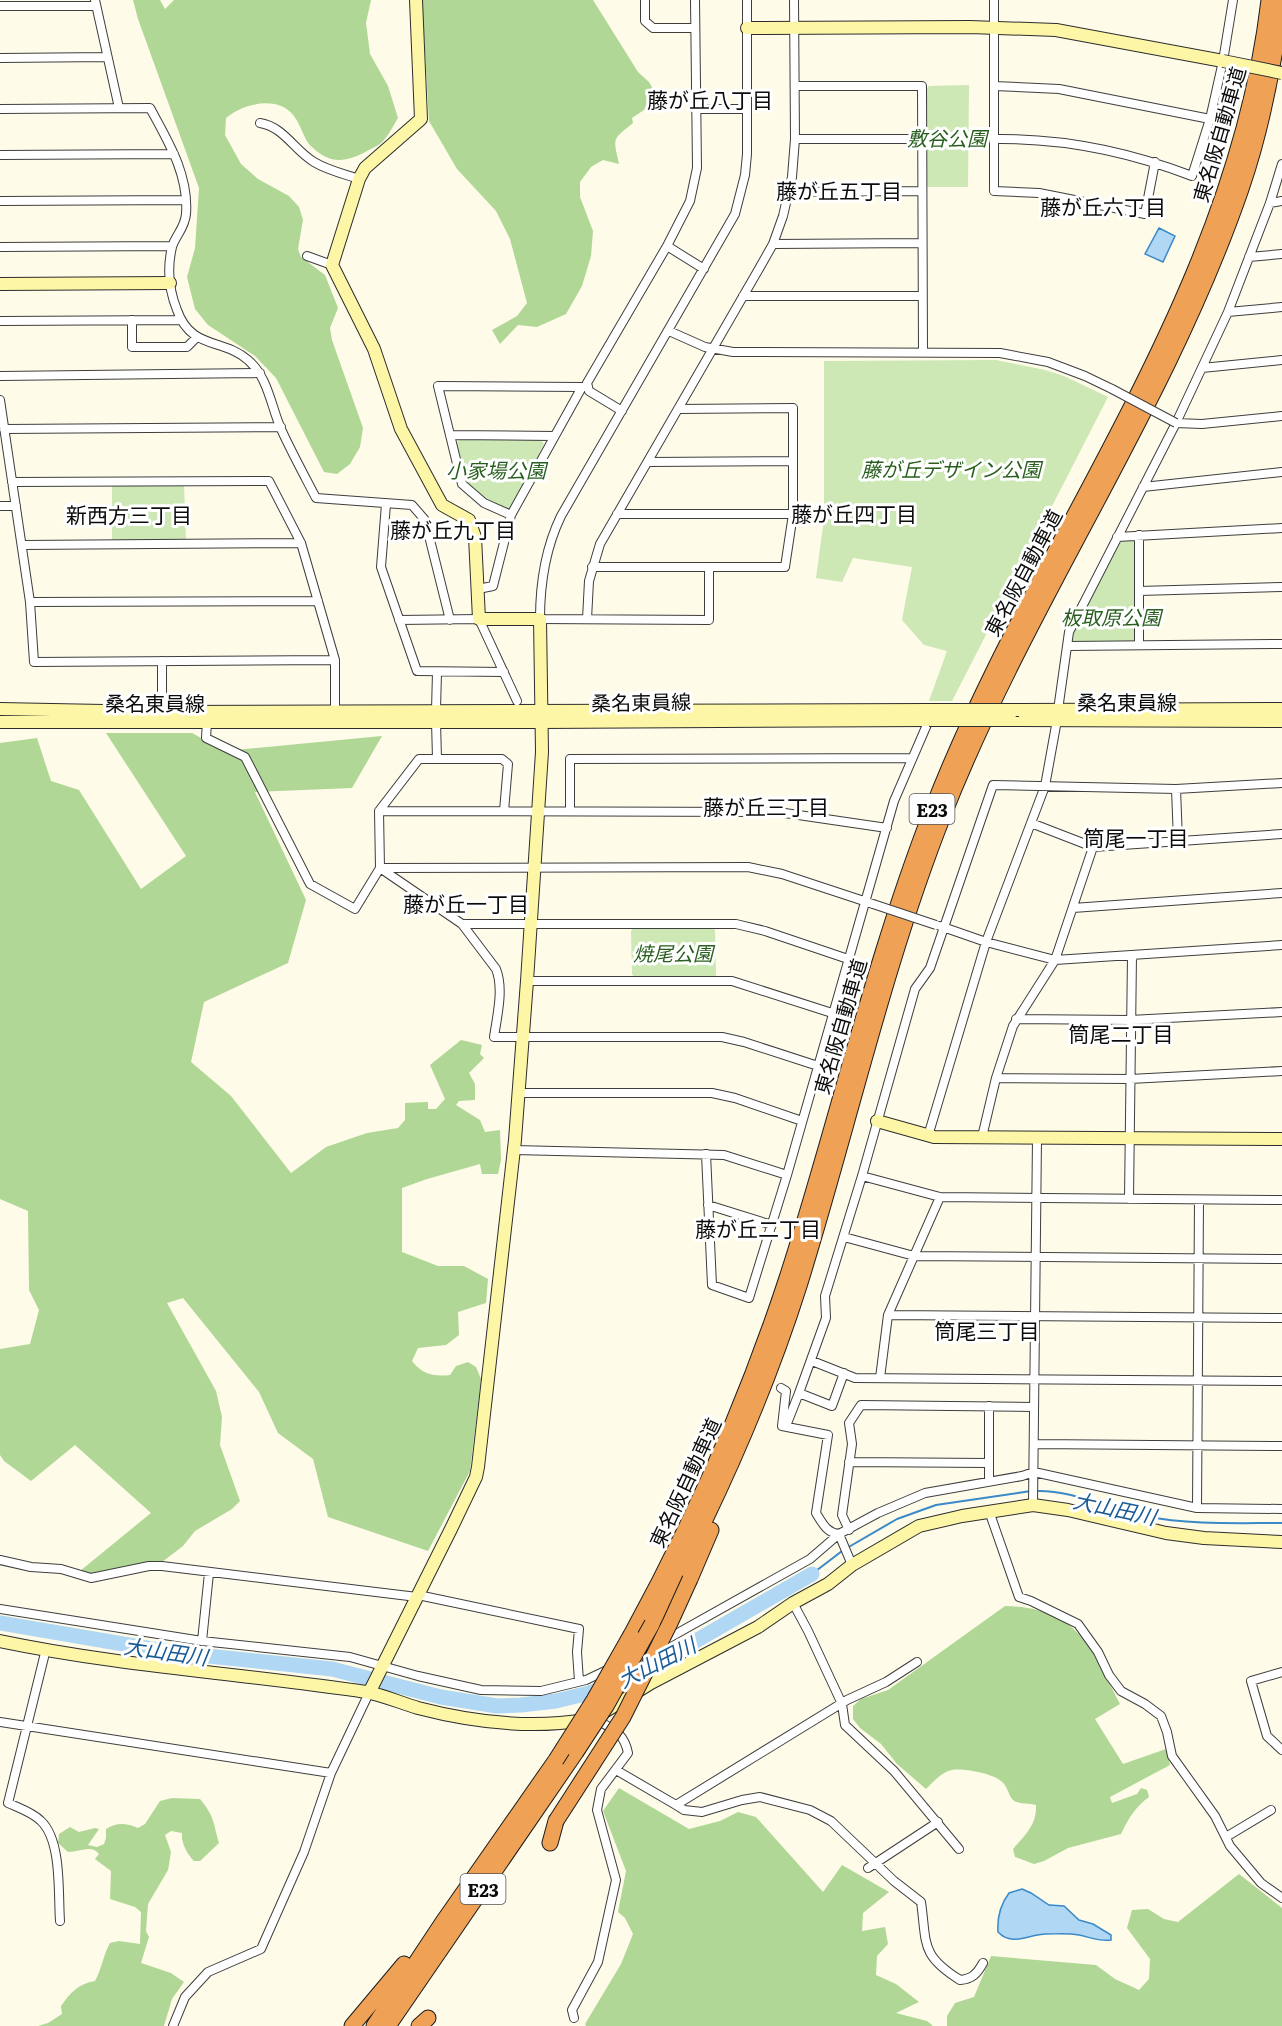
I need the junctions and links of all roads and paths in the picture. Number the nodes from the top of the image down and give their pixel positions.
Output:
1 (416, 0) edge
2 (645, 0) edge
3 (695, 0) edge
4 (747, 0) edge
5 (794, 0) edge
6 (994, 0) edge
7 (1233, 0) edge
8 (1269, 0) edge
9 (1282, 1) edge
10 (95, 3) edge
11 (0, 6) edge
12 (794, 27) junction
13 (994, 27) junction
14 (694, 28) junction
15 (747, 28) junction
16 (108, 57) junction
17 (0, 58) edge
18 (1223, 62) junction
19 (1282, 73) edge
20 (795, 86) junction
21 (994, 86) junction
22 (119, 108) junction
23 (0, 109) edge
24 (695, 109) junction
25 (747, 109) junction
26 (1210, 119) junction
27 (260, 123) dead end
28 (795, 139) junction
29 (922, 139) junction
30 (994, 139) junction
31 (174, 154) junction
32 (0, 155) edge
33 (1155, 162) junction
34 (1282, 164) edge
35 (358, 179) junction
36 (922, 191) junction
37 (790, 192) junction
38 (185, 200) junction
39 (0, 201) edge
40 (1282, 201) edge
41 (1270, 202) junction
42 (922, 243) junction
43 (773, 244) junction
44 (172, 246) junction
45 (667, 246) junction
46 (0, 247) edge
47 (1282, 254) edge
48 (307, 256) dead end
49 (1250, 257) junction
50 (332, 265) junction
51 (704, 269) junction
52 (170, 283) junction
53 (0, 284) edge
54 (743, 296) junction
55 (922, 296) junction
56 (1282, 307) edge
57 (1228, 312) junction
58 (132, 320) junction
59 (181, 320) junction
60 (0, 321) edge
61 (669, 331) junction
62 (197, 337) junction
63 (713, 349) junction
64 (923, 351) junction
65 (1282, 360) edge
66 (1202, 368) junction
67 (260, 374) junction
68 (0, 375) edge
69 (585, 387) junction
70 (0, 400) edge
71 (678, 409) junction
72 (622, 411) junction
73 (1282, 416) edge
74 (1176, 423) junction
75 (281, 427) junction
76 (4, 429) junction
77 (450, 435) junction
78 (554, 436) junction
79 (793, 461) junction
80 (648, 462) junction
81 (1282, 472) edge
82 (12, 482) junction
83 (1143, 487) junction
84 (386, 504) junction
85 (0, 506) edge
86 (16, 506) junction
87 (511, 514) junction
88 (617, 514) junction
89 (793, 514) junction
90 (1282, 528) edge
91 (1139, 535) junction
92 (1117, 537) junction
93 (301, 543) junction
94 (22, 545) junction
95 (592, 567) junction
96 (709, 567) junction
97 (1282, 587) edge
98 (478, 589) junction
99 (1139, 591) junction
100 (318, 601) junction
101 (30, 602) junction
102 (479, 619) junction
103 (540, 619) junction
104 (399, 620) junction
105 (450, 620) junction
106 (587, 620) junction
107 (1282, 644) edge
108 (1139, 645) junction
109 (1067, 646) junction
110 (335, 660) junction
111 (162, 661) junction
112 (437, 672) junction
113 (504, 672) junction
114 (517, 701) dead end
115 (0, 709) edge
116 (1282, 709) edge
117 (335, 711) junction
118 (162, 712) junction
119 (930, 715) junction
120 (1058, 715) junction
121 (436, 716) junction
122 (541, 717) junction
123 (0, 720) edge
124 (1282, 721) edge
125 (207, 722) junction
126 (912, 758) junction
127 (437, 759) junction
128 (1282, 785) edge
129 (1045, 786) junction
130 (1176, 789) junction
131 (379, 811) junction
132 (504, 811) junction
133 (539, 811) junction
134 (570, 811) junction
135 (1031, 823) junction
136 (887, 828) junction
137 (1282, 834) edge
138 (1178, 841) junction
139 (1093, 847) junction
140 (535, 867) junction
141 (380, 868) junction
142 (1282, 893) edge
143 (869, 903) junction
144 (1073, 908) junction
145 (462, 924) junction
146 (531, 924) junction
147 (940, 926) junction
148 (986, 942) junction
149 (1282, 945) edge
150 (1131, 955) junction
151 (848, 959) junction
152 (1055, 960) junction
153 (527, 981) junction
154 (1282, 1012) edge
155 (832, 1013) junction
156 (1016, 1019) junction
157 (1131, 1020) junction
158 (523, 1036) junction
159 (818, 1066) junction
160 (1282, 1071) edge
161 (996, 1078) junction
162 (1130, 1079) junction
163 (519, 1093) junction
164 (802, 1121) junction
165 (877, 1121) junction
166 (928, 1136) junction
167 (982, 1137) junction
168 (1037, 1138) junction
169 (1130, 1138) junction
170 (1282, 1139) edge
171 (514, 1150) junction
172 (706, 1154) junction
173 (787, 1175) junction
174 (862, 1176) junction
175 (940, 1197) junction
176 (1036, 1198) junction
177 (1129, 1199) junction
178 (1199, 1200) junction
179 (1282, 1200) edge
180 (708, 1205) junction
181 (772, 1225) junction
182 (844, 1237) junction
183 (914, 1256) junction
184 (1036, 1257) junction
185 (1199, 1258) junction
186 (1282, 1259) edge
187 (888, 1315) junction
188 (1035, 1316) junction
189 (1198, 1317) junction
190 (1282, 1318) edge
191 (812, 1361) junction
192 (844, 1373) junction
193 (880, 1378) junction
194 (1034, 1379) junction
195 (1198, 1380) junction
196 (1282, 1381) edge
197 (782, 1388) dead end
198 (799, 1394) junction
199 (989, 1406) junction
200 (1034, 1407) junction
201 (786, 1426) junction
202 (1034, 1444) junction
203 (1197, 1445) junction
204 (1282, 1446) edge
205 (849, 1461) junction
206 (989, 1463) junction
207 (1034, 1476) junction
208 (725, 1478) junction
209 (989, 1481) junction
210 (1033, 1505) junction
211 (1197, 1508) junction
212 (1282, 1509) edge
213 (989, 1511) junction
214 (849, 1530) junction
215 (839, 1534) junction
216 (1282, 1542) edge
217 (0, 1560) edge
218 (852, 1565) junction
219 (209, 1573) junction
220 (418, 1596) junction
221 (793, 1603) junction
222 (0, 1609) edge
223 (0, 1641) edge
224 (202, 1641) junction
225 (46, 1649) junction
226 (916, 1662) dead end
227 (382, 1667) junction
228 (1282, 1672) edge
229 (579, 1681) junction
230 (370, 1692) junction
231 (842, 1704) junction
232 (595, 1718) junction
233 (0, 1722) edge
234 (28, 1727) junction
235 (1282, 1750) edge
236 (616, 1770) junction
237 (331, 1773) junction
238 (676, 1805) junction
239 (1270, 1810) dead end
240 (938, 1822) junction
241 (1226, 1837) junction
242 (550, 1843) dead end
243 (959, 1849) dead end
244 (872, 1866) junction
245 (1282, 1898) edge
246 (445, 1919) junction
247 (60, 1921) dead end
248 (983, 1963) dead end
249 (574, 2018) dead end
250 (173, 2026) edge
251 (352, 2026) edge
252 (374, 2026) edge
253 (388, 2026) edge

1 - 35 street
2 - 14 street
3 - 14 street
4 - 15 street
5 - 12 street
6 - 13 street
7 - 18 street
8 - 246 highway, 東名阪自動車道 / E23, bridge
9 - 208 highway, 東名阪自動車道 / E23
10 - 11 street
10 - 16 street
12 - 13 street
12 - 15 street
12 - 20 street
13 - 18 street
13 - 21 street
14 - 24 street
15 - 25 street
16 - 17 street
16 - 22 street
18 - 19 street, bridge
18 - 26 street
20 - 28 street
20 - 29 street
21 - 26 street
21 - 30 street
22 - 23 street
22 - 31 street
24 - 25 street
24 - 45 street
25 - 51 street
26 - 33 street
27 - 35 street
28 - 29 street
28 - 37 street
29 - 36 street
30 - 33 street
30 - 33 street
31 - 32 street
31 - 38 street
34 - 41 street
35 - 50 street
36 - 37 street
36 - 42 street
37 - 43 street
38 - 39 street
38 - 44 street
40 - 41 street
41 - 49 street
42 - 43 street
42 - 55 street
43 - 54 street
44 - 46 street
44 - 52 street
45 - 51 street
45 - 69 street
47 - 49 street
48 - 50 street
49 - 57 street
50 - 98 street
51 - 61 street
52 - 53 street
52 - 59 street
54 - 55 street
54 - 63 street
55 - 64 street
56 - 57 street
57 - 66 street
58 - 59 street
58 - 60 street
58 - 62 street
59 - 62 street
61 - 63 street
61 - 72 street
62 - 67 street
63 - 64 street
63 - 71 street
64 - 74 street, bridge
65 - 66 street
66 - 74 street
67 - 68 street
67 - 75 street
69 - 72 street
69 - 77 street
69 - 78 street
70 - 76 street
71 - 79 street
71 - 80 street
72 - 103 street
73 - 74 street
74 - 83 street
75 - 76 street
75 - 84 street
76 - 82 street
77 - 78 street
77 - 87 street
78 - 87 street
79 - 80 street
79 - 89 street
80 - 88 street
81 - 83 street
82 - 86 street
82 - 93 street
83 - 92 street
84 - 104 street
84 - 105 street
85 - 86 street
86 - 94 street
87 - 98 street
88 - 89 street
88 - 95 street
89 - 96 street
90 - 91 street
91 - 92 street
91 - 99 street
92 - 109 street
93 - 94 street
93 - 100 street
94 - 101 street
95 - 96 street
95 - 106 street
96 - 106 street
97 - 99 street
98 - 102 street
99 - 108 street
100 - 101 street
100 - 110 street
101 - 111 street
102 - 103 street
102 - 105 street
102 - 113 street
103 - 106 street
103 - 122 street
104 - 105 street
104 - 112 street
107 - 108 street
108 - 109 street
109 - 120 street
110 - 111 street
110 - 117 street
111 - 118 street
112 - 113 street
112 - 121 street
113 - 114 street
115 - 118 street, 桑名東員線
116 - 120 street, 桑名東員線
117 - 118 street, 桑名東員線
117 - 121 street, 桑名東員線
119 - 120 street, 桑名東員線, bridge
119 - 122 street, 桑名東員線
119 - 122 street, 桑名東員線
119 - 126 street
120 - 124 street, 桑名東員線
120 - 129 street
121 - 122 street, 桑名東員線
121 - 125 street, 桑名東員線
121 - 127 street
122 - 133 street
123 - 125 street, 桑名東員線
125 - 141 street
126 - 134 street
126 - 136 street
127 - 131 street
127 - 132 street
128 - 130 street
129 - 130 street
129 - 135 street
129 - 147 street
130 - 138 street
131 - 132 street
131 - 141 street
132 - 133 street
133 - 134 street
133 - 140 street
134 - 136 street
135 - 139 street
135 - 148 street
136 - 143 street
137 - 138 street
138 - 139 street
139 - 144 street
140 - 141 street
140 - 143 street
140 - 146 street
141 - 145 street
142 - 144 street
143 - 147 street, bridge
143 - 151 street
144 - 152 street
145 - 146 street
145 - 158 street
146 - 151 street
146 - 153 street
147 - 148 street
147 - 165 street
148 - 152 street
148 - 166 street
149 - 150 street
150 - 152 street
150 - 157 street
151 - 155 street
152 - 156 street
153 - 155 street
153 - 158 street
154 - 157 street
155 - 159 street
156 - 157 street
156 - 161 street
157 - 162 street
158 - 159 street
158 - 163 street
159 - 164 street
160 - 162 street
161 - 162 street
161 - 167 street
162 - 169 street
163 - 164 street
163 - 171 street
164 - 173 street
165 - 166 street
165 - 174 street
166 - 167 street
167 - 168 street
168 - 169 street
168 - 176 street
169 - 170 street
169 - 177 street
171 - 172 street
171 - 220 street
172 - 173 street
172 - 180 street
173 - 181 street
174 - 175 street
174 - 182 street
175 - 176 street
175 - 183 street
176 - 177 street
176 - 184 street
177 - 178 street
178 - 179 street
178 - 185 street
180 - 181 street
180 - 181 street
182 - 183 street
182 - 191 street
183 - 184 street
183 - 187 street
184 - 185 street
184 - 188 street
185 - 186 street
185 - 189 street
187 - 188 street
187 - 193 street
188 - 189 street
188 - 194 street
189 - 190 street
189 - 195 street
191 - 192 street
191 - 198 street
192 - 193 street
192 - 198 street
193 - 194 street
194 - 195 street
194 - 200 street
195 - 196 street
195 - 203 street
197 - 201 street
198 - 201 street
199 - 200 street
199 - 205 street
199 - 206 street
200 - 202 street
201 - 215 street
202 - 203 street
202 - 207 street
203 - 204 street
203 - 211 street
205 - 206 street
205 - 214 street
206 - 209 street
207 - 209 street
207 - 210 street
207 - 211 street
208 - 242 highway, bridge
208 - 253 highway, 東名阪自動車道 / E23, bridge
209 - 214 street
210 - 213 street
210 - 216 street
211 - 212 street
213 - 218 street
213 - 241 street
214 - 215 street
215 - 218 street
215 - 229 street
217 - 219 street
218 - 221 street
219 - 220 street
219 - 224 street
220 - 227 street
220 - 229 street
221 - 231 street
221 - 232 street
222 - 224 street
223 - 225 street
224 - 227 street
225 - 230 street
225 - 234 street
226 - 231 street
227 - 229 street
227 - 230 street
228 - 235 street
230 - 232 street
230 - 237 street
231 - 238 street
231 - 240 street
232 - 236 street
233 - 234 street
234 - 237 street
234 - 247 street
236 - 238 street
236 - 249 street
237 - 250 street
238 - 244 street
239 - 241 street
240 - 243 street
240 - 244 street
241 - 245 street
244 - 248 street
246 - 251 highway
246 - 252 highway, 東名阪自動車道 / E23

